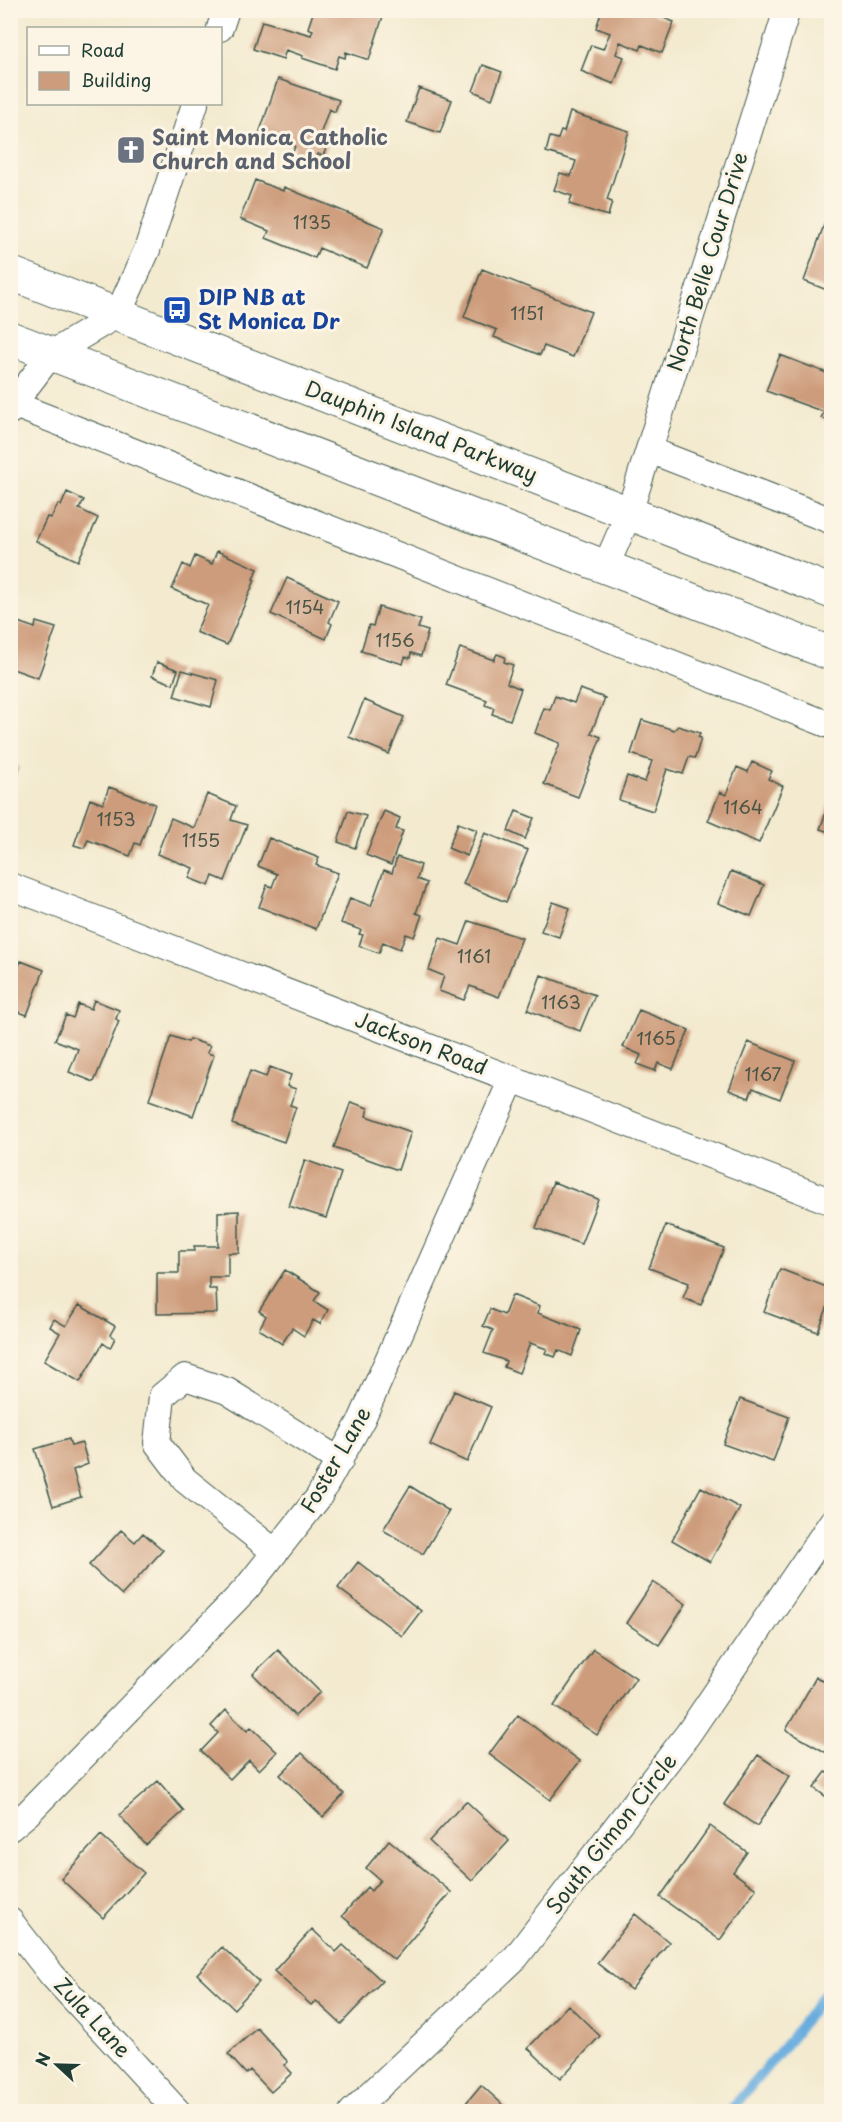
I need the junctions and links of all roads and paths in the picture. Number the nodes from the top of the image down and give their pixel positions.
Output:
1 (226, 10) edge
2 (787, 10) edge
3 (220, 27) edge
4 (195, 105) edge
5 (10, 273) edge
6 (118, 314) junction
7 (10, 338) edge
8 (51, 354) junction
9 (11, 406) edge
10 (649, 450) junction
11 (629, 513) junction
12 (831, 521) edge
13 (606, 566) junction
14 (831, 592) edge
15 (831, 654) edge
16 (831, 726) edge
17 (10, 886) edge
18 (512, 1079) junction
19 (831, 1202) edge
20 (340, 1461) junction
21 (831, 1522) edge
22 (275, 1552) junction
23 (10, 1828) edge
24 (10, 1921) edge
25 (178, 2112) edge
26 (352, 2112) edge

1 - 3 street
2 - 10 street, North Belle Cour Drive
4 - 6 street
5 - 6 main road, Dauphin Island Parkway
6 - 8 street
6 - 11 main road, Dauphin Island Parkway
7 - 8 main road
8 - 9 street
8 - 13 main road
9 - 16 street
10 - 11 street, North Belle Cour Drive
10 - 12 street
11 - 13 street, North Belle Cour Drive
11 - 14 main road, Dauphin Island Parkway
13 - 15 main road
17 - 18 street, Jackson Road
18 - 19 street, Jackson Road
18 - 20 street, Foster Lane
20 - 22 street, Foster Lane
20 - 22 street
21 - 26 street, South Gimon Circle
22 - 23 street, Foster Lane
24 - 25 street, Zula Lane

